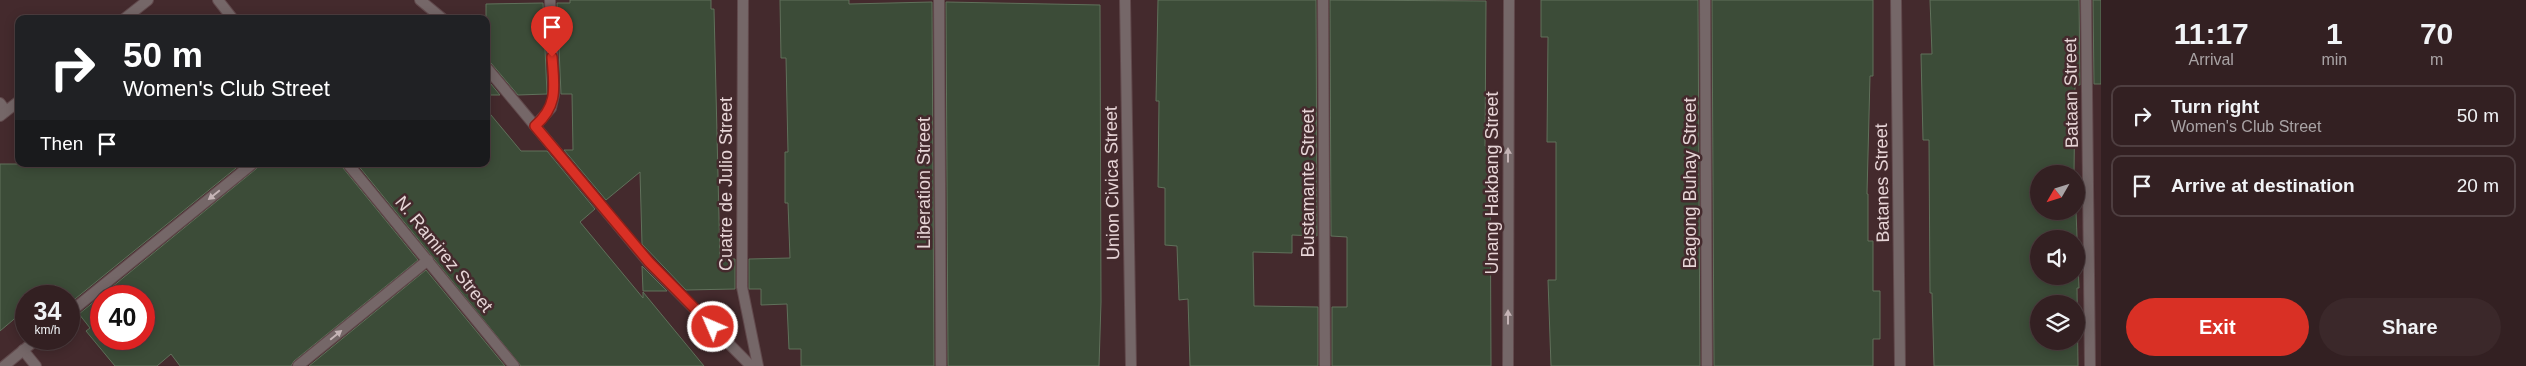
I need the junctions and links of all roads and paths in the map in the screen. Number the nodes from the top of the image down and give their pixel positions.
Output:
1 (148, 0) edge
2 (218, 0) edge
3 (420, 0) edge
4 (550, 0) edge
5 (743, 0) edge
6 (939, 0) edge
7 (1125, 0) edge
8 (1322, 0) edge
9 (1508, 0) edge
10 (1705, 0) edge
11 (1896, 0) edge
12 (2086, 0) edge
13 (129, 15) edge
14 (230, 15) edge
15 (438, 15) edge
16 (490, 71) edge
17 (15, 103) edge
18 (2, 110) edge
19 (535, 126) junction
20 (248, 167) edge
21 (350, 167) edge
22 (428, 260) junction
23 (80, 304) edge
24 (23, 350) joint
25 (4, 366) edge
26 (36, 366) edge
27 (298, 366) edge
28 (514, 366) edge
29 (751, 366) edge
30 (758, 366) edge
31 (941, 366) edge
32 (1131, 366) edge
33 (1325, 366) edge
34 (1508, 366) edge
35 (1707, 366) edge
36 (1900, 366) edge
37 (2090, 366) edge

1 - 13 street
2 - 14 street
3 - 15 street
4 - 19 street
5 - 30 street, Cuatre de Julio Street
6 - 31 street, Liberation Street
7 - 32 street, Union Civica Street
8 - 33 street, Bustamante Street
34 -> 9 street, Unang Hakbang Street
10 - 35 street, Bagong Buhay Street
11 - 36 street, Batanes Street
12 - 37 street, Bataan Street
16 - 19 street
17 - 18 street
19 - 29 street
20 -> 23 street
21 - 22 street, N. Ramirez Street
27 -> 22 street
22 - 28 street, N. Ramirez Street
24 - 25 street
24 - 26 street

